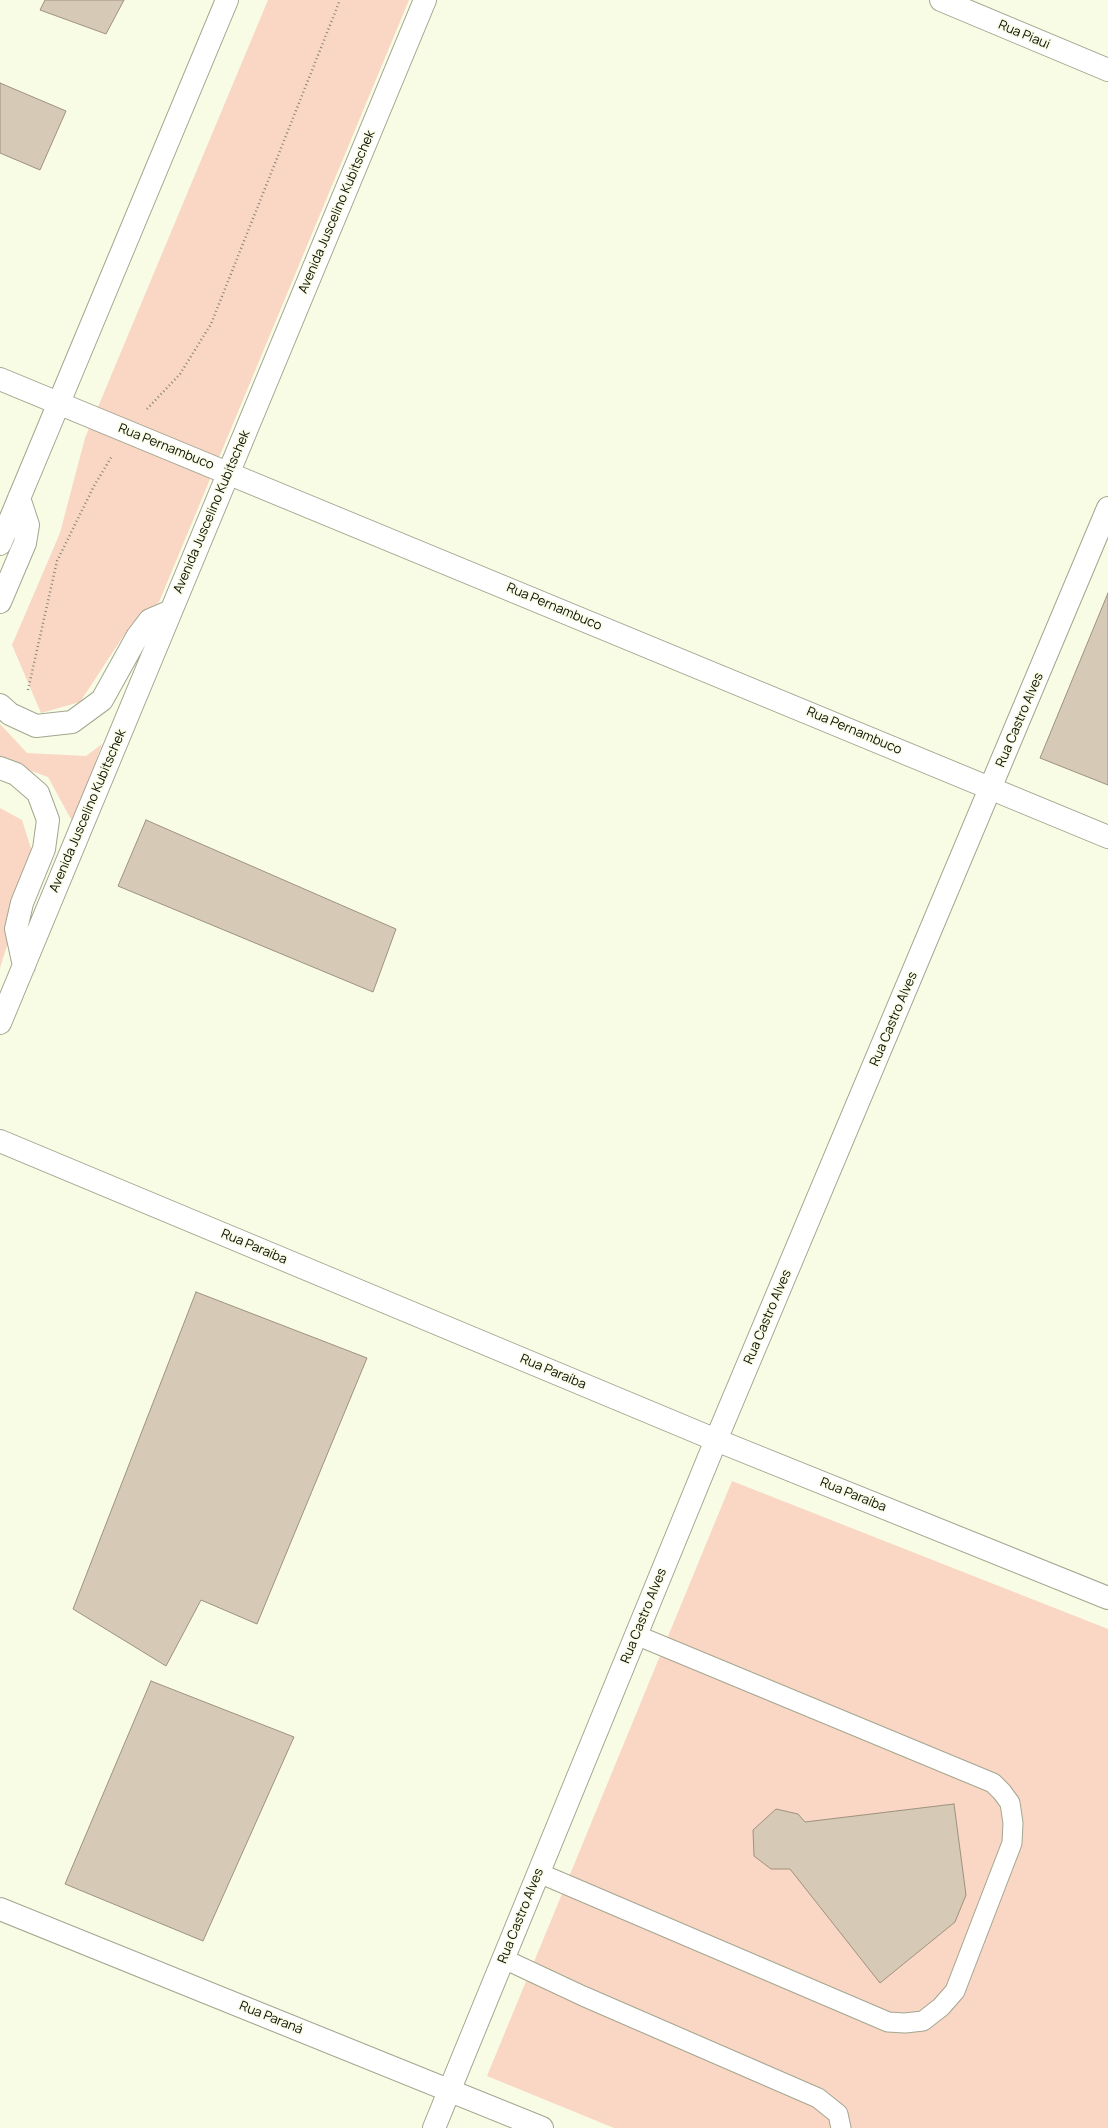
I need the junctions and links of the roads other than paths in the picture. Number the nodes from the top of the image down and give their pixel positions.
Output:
1 (227, 0) edge
2 (425, 0) edge
3 (941, 0) edge
4 (1108, 70) edge
5 (0, 379) edge
6 (58, 402) junction
7 (229, 472) junction
8 (19, 498) junction
9 (1108, 508) edge
10 (0, 544) edge
11 (0, 602) edge
12 (171, 611) junction
13 (0, 705) edge
14 (0, 768) edge
15 (992, 788) junction
16 (1108, 837) edge
17 (24, 966) junction
18 (0, 1023) edge
19 (0, 1141) edge
20 (716, 1440) junction
21 (1108, 1598) edge
22 (636, 1635) junction
23 (539, 1873) junction
24 (0, 1909) edge
25 (504, 1959) junction
26 (449, 2091) junction
27 (434, 2128) edge
28 (542, 2128) edge
29 (841, 2128) edge

1 - 6 street
2 - 7 street, Avenida Juscelino Kubitschek
3 - 4 street, Rua Piaui
5 - 6 street, Rua Pernambuco
6 - 7 street, Rua Pernambuco
6 - 8 street
7 - 12 street, Avenida Juscelino Kubitschek
7 - 15 street, Rua Pernambuco
8 - 10 street
8 - 11 street
9 - 15 street, Rua Castro Alves
12 - 13 street
12 - 17 street, Avenida Juscelino Kubitschek
14 - 17 street
15 - 16 street, Rua Pernambuco
15 - 20 street, Rua Castro Alves
17 - 18 street, Avenida Juscelino Kubitschek
19 - 20 street, Rua Paraíba
20 - 21 street, Rua Paraíba
20 - 22 street, Rua Castro Alves
22 - 23 street, Rua Castro Alves
22 - 23 lane
23 - 25 street, Rua Castro Alves
24 - 26 street, Rua Paraná
25 - 26 street, Rua Castro Alves
25 - 29 lane
26 - 27 street, Rua Castro Alves
26 - 28 street, Rua Paraná

